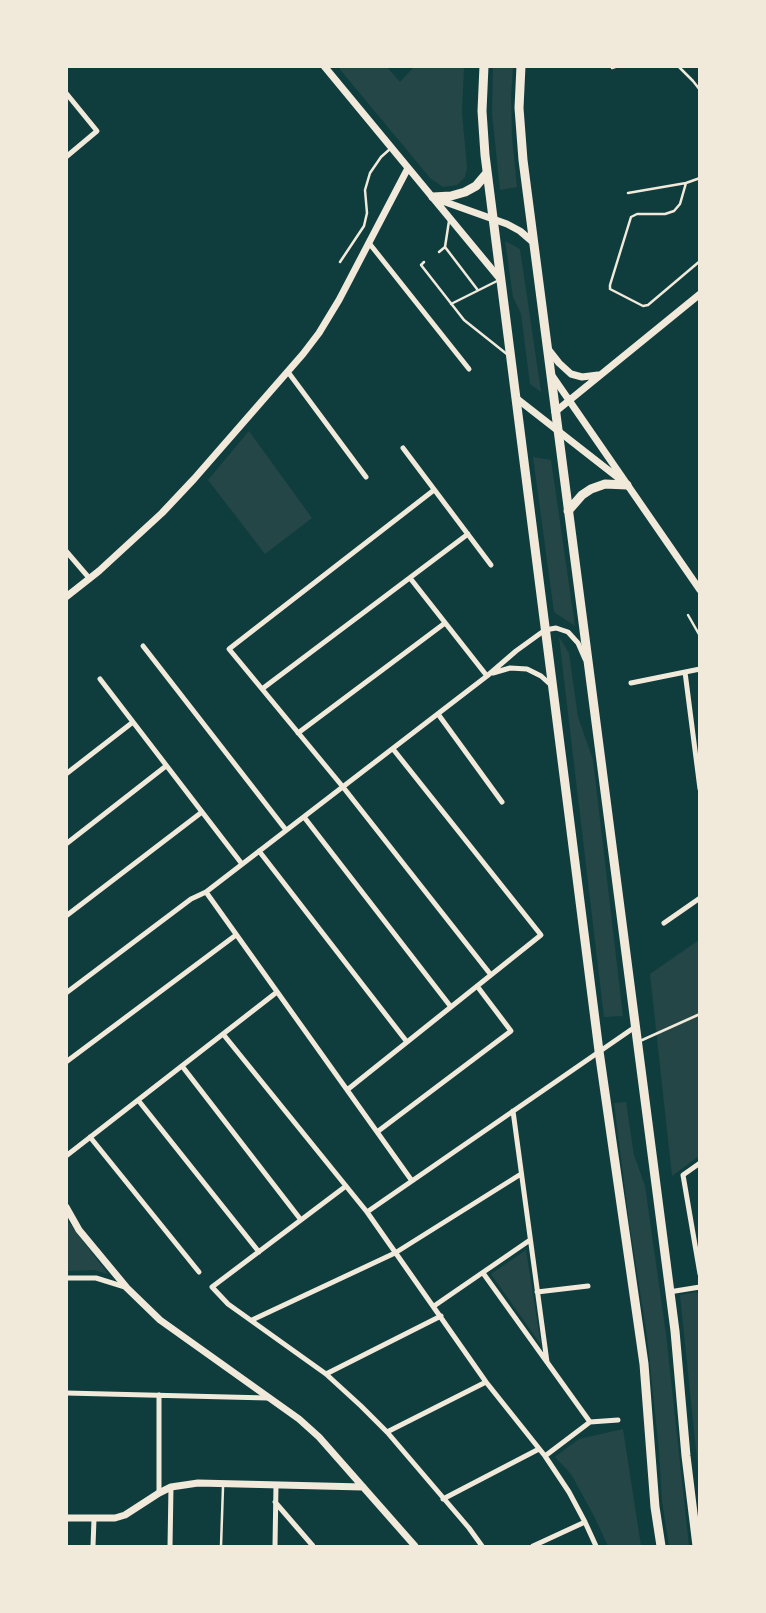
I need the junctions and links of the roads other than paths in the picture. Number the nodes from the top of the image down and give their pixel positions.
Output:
1 (324, 66) edge
2 (484, 66) edge
3 (521, 66) edge
4 (612, 66) edge
5 (618, 66) edge
6 (678, 66) edge
7 (699, 90) edge
8 (66, 93) edge
9 (391, 148) junction
10 (66, 157) edge
11 (408, 168) junction
12 (487, 173) junction
13 (699, 178) edge
14 (686, 183) junction
15 (628, 193) dead end
16 (433, 197) junction
17 (450, 218) junction
18 (493, 218) junction
19 (369, 243) junction
20 (534, 243) junction
21 (445, 247) junction
22 (439, 252) dead end
23 (699, 261) edge
24 (340, 262) dead end
25 (424, 262) dead end
26 (501, 279) junction
27 (478, 290) junction
28 (699, 293) edge
29 (451, 304) junction
30 (547, 348) junction
31 (511, 357) junction
32 (469, 369) dead end
33 (288, 372) junction
34 (550, 373) junction
35 (602, 373) junction
36 (516, 398) junction
37 (569, 401) junction
38 (555, 412) junction
39 (557, 430) junction
40 (403, 448) dead end
41 (366, 477) dead end
42 (627, 485) junction
43 (434, 490) junction
44 (568, 511) junction
45 (468, 534) junction
46 (66, 551) edge
47 (491, 565) dead end
48 (410, 578) junction
49 (90, 579) junction
50 (699, 590) edge
51 (66, 597) edge
52 (688, 615) dead end
53 (445, 623) junction
54 (545, 630) junction
55 (699, 636) edge
56 (144, 646) dead end
57 (588, 664) junction
58 (699, 669) edge
59 (685, 672) junction
60 (487, 677) junction
61 (100, 679) dead end
62 (631, 683) dead end
63 (553, 687) junction
64 (262, 689) junction
65 (438, 714) junction
66 (133, 722) junction
67 (298, 733) junction
68 (393, 749) junction
69 (166, 766) junction
70 (66, 774) edge
71 (343, 787) junction
72 (699, 789) edge
73 (502, 802) dead end
74 (202, 812) junction
75 (304, 817) junction
76 (286, 830) junction
77 (66, 844) edge
78 (259, 850) junction
79 (242, 864) junction
80 (206, 892) junction
81 (699, 898) edge
82 (66, 916) edge
83 (664, 923) dead end
84 (236, 934) junction
85 (492, 975) junction
86 (477, 986) junction
87 (277, 992) junction
88 (66, 993) edge
89 (451, 1007) junction
90 (699, 1014) edge
91 (635, 1027) junction
92 (223, 1034) junction
93 (407, 1042) junction
94 (637, 1042) junction
95 (599, 1051) junction
96 (66, 1062) edge
97 (182, 1066) junction
98 (347, 1090) junction
99 (138, 1101) junction
100 (513, 1111) junction
101 (377, 1132) junction
102 (90, 1137) junction
103 (66, 1156) edge
104 (699, 1163) edge
105 (521, 1174) junction
106 (412, 1181) junction
107 (346, 1186) junction
108 (66, 1207) edge
109 (367, 1212) junction
110 (301, 1220) junction
111 (699, 1229) edge
112 (693, 1233) junction
113 (530, 1240) junction
114 (259, 1252) junction
115 (396, 1252) junction
116 (199, 1272) dead end
117 (483, 1273) junction
118 (699, 1274) edge
119 (66, 1279) edge
120 (588, 1286) dead end
121 (699, 1287) edge
122 (127, 1288) junction
123 (537, 1292) junction
124 (669, 1292) junction
125 (434, 1306) junction
126 (441, 1316) junction
127 (252, 1320) junction
128 (547, 1362) junction
129 (326, 1374) junction
130 (486, 1381) junction
131 (66, 1393) edge
132 (159, 1395) junction
133 (271, 1398) junction
134 (618, 1420) dead end
135 (590, 1422) junction
136 (387, 1432) junction
137 (540, 1449) junction
138 (545, 1456) junction
139 (223, 1484) junction
140 (276, 1485) junction
141 (363, 1487) junction
142 (171, 1488) junction
143 (159, 1493) junction
144 (443, 1499) junction
145 (275, 1502) junction
146 (66, 1518) edge
147 (94, 1519) junction
148 (585, 1522) junction
149 (93, 1546) edge
150 (170, 1546) edge
151 (221, 1546) edge
152 (275, 1546) edge
153 (313, 1546) edge
154 (415, 1546) edge
155 (482, 1546) edge
156 (533, 1546) edge
157 (596, 1546) edge
158 (661, 1546) edge
159 (697, 1546) edge

1 - 9 street
2 - 12 main road
3 - 20 main road
4 - 5 lane
6 - 7 lane
8 - 10 street
9 - 11 street
9 - 24 lane
11 - 16 street
11 - 19 street
12 - 16 main road
12 - 18 main road
13 - 14 lane
14 - 15 lane
14 - 23 lane
16 - 17 street
16 - 18 street
17 - 21 lane
17 - 26 street
18 - 20 street
18 - 26 main road
19 - 32 street
19 - 33 street
20 - 30 main road
21 - 22 lane
21 - 27 lane
25 - 29 lane
26 - 27 lane
26 - 31 main road
27 - 29 lane
28 - 35 street
29 - 31 lane
30 - 34 main road
30 - 35 street
31 - 36 main road
33 - 41 street
33 - 49 street
34 - 37 street
34 - 38 main road
35 - 37 street
36 - 39 street
36 - 54 main road
37 - 38 street
37 - 42 street
38 - 39 main road
39 - 42 street
39 - 44 main road
40 - 43 street
42 - 44 main road
42 - 50 street
43 - 45 street
43 - 64 street
44 - 57 main road
45 - 47 street
45 - 48 street
46 - 49 street
48 - 53 street
48 - 64 street
49 - 51 street
52 - 55 lane
53 - 60 street
53 - 67 street
54 - 57 street
54 - 60 street
54 - 63 main road
56 - 76 street
57 - 91 main road
58 - 59 street
59 - 62 street
59 - 72 street
60 - 63 street
60 - 65 street
61 - 66 street
63 - 95 main road
64 - 67 street
65 - 68 street
65 - 73 street
66 - 69 street
66 - 70 street
67 - 71 street
68 - 71 street
68 - 85 street
69 - 74 street
69 - 77 street
71 - 75 street
71 - 85 street
74 - 79 street
74 - 82 street
75 - 76 street
75 - 89 street
76 - 78 street
78 - 79 street
78 - 93 street
79 - 80 street
80 - 84 street
80 - 88 street
81 - 83 street
84 - 87 street
84 - 96 street
85 - 86 street
86 - 89 street
86 - 101 street
87 - 92 street
87 - 98 street
89 - 93 street
90 - 94 lane
91 - 94 main road
91 - 95 street
92 - 97 street
92 - 107 street
93 - 98 street
94 - 124 main road
95 - 100 street
95 - 158 main road
97 - 99 street
97 - 110 street
98 - 101 street
99 - 102 street
99 - 114 street
100 - 105 street
100 - 106 street
101 - 106 street
102 - 103 street
102 - 116 street
104 - 112 street
105 - 113 street
105 - 115 street
106 - 109 street
107 - 109 street
107 - 110 street
108 - 122 street
109 - 115 street
110 - 114 street
111 - 112 street
112 - 118 street
113 - 117 street
113 - 123 street
114 - 127 street
115 - 125 street
115 - 127 street
117 - 125 street
117 - 128 street
119 - 122 street
120 - 123 street
121 - 124 street
122 - 133 street
123 - 128 street
124 - 159 main road
125 - 126 street
126 - 129 street
126 - 130 street
127 - 129 street
128 - 135 street
129 - 136 street
130 - 136 street
130 - 137 street
131 - 132 street
132 - 133 street
132 - 143 street
133 - 141 street
134 - 135 street
135 - 138 street
136 - 144 street
137 - 138 street
137 - 144 street
138 - 148 street
139 - 140 street
139 - 142 street
139 - 151 lane
140 - 141 street
140 - 145 street
141 - 154 street
142 - 143 street
142 - 150 street
143 - 147 street
144 - 155 street
145 - 152 street
145 - 153 street
146 - 147 street
147 - 149 street
148 - 156 street
148 - 157 street

